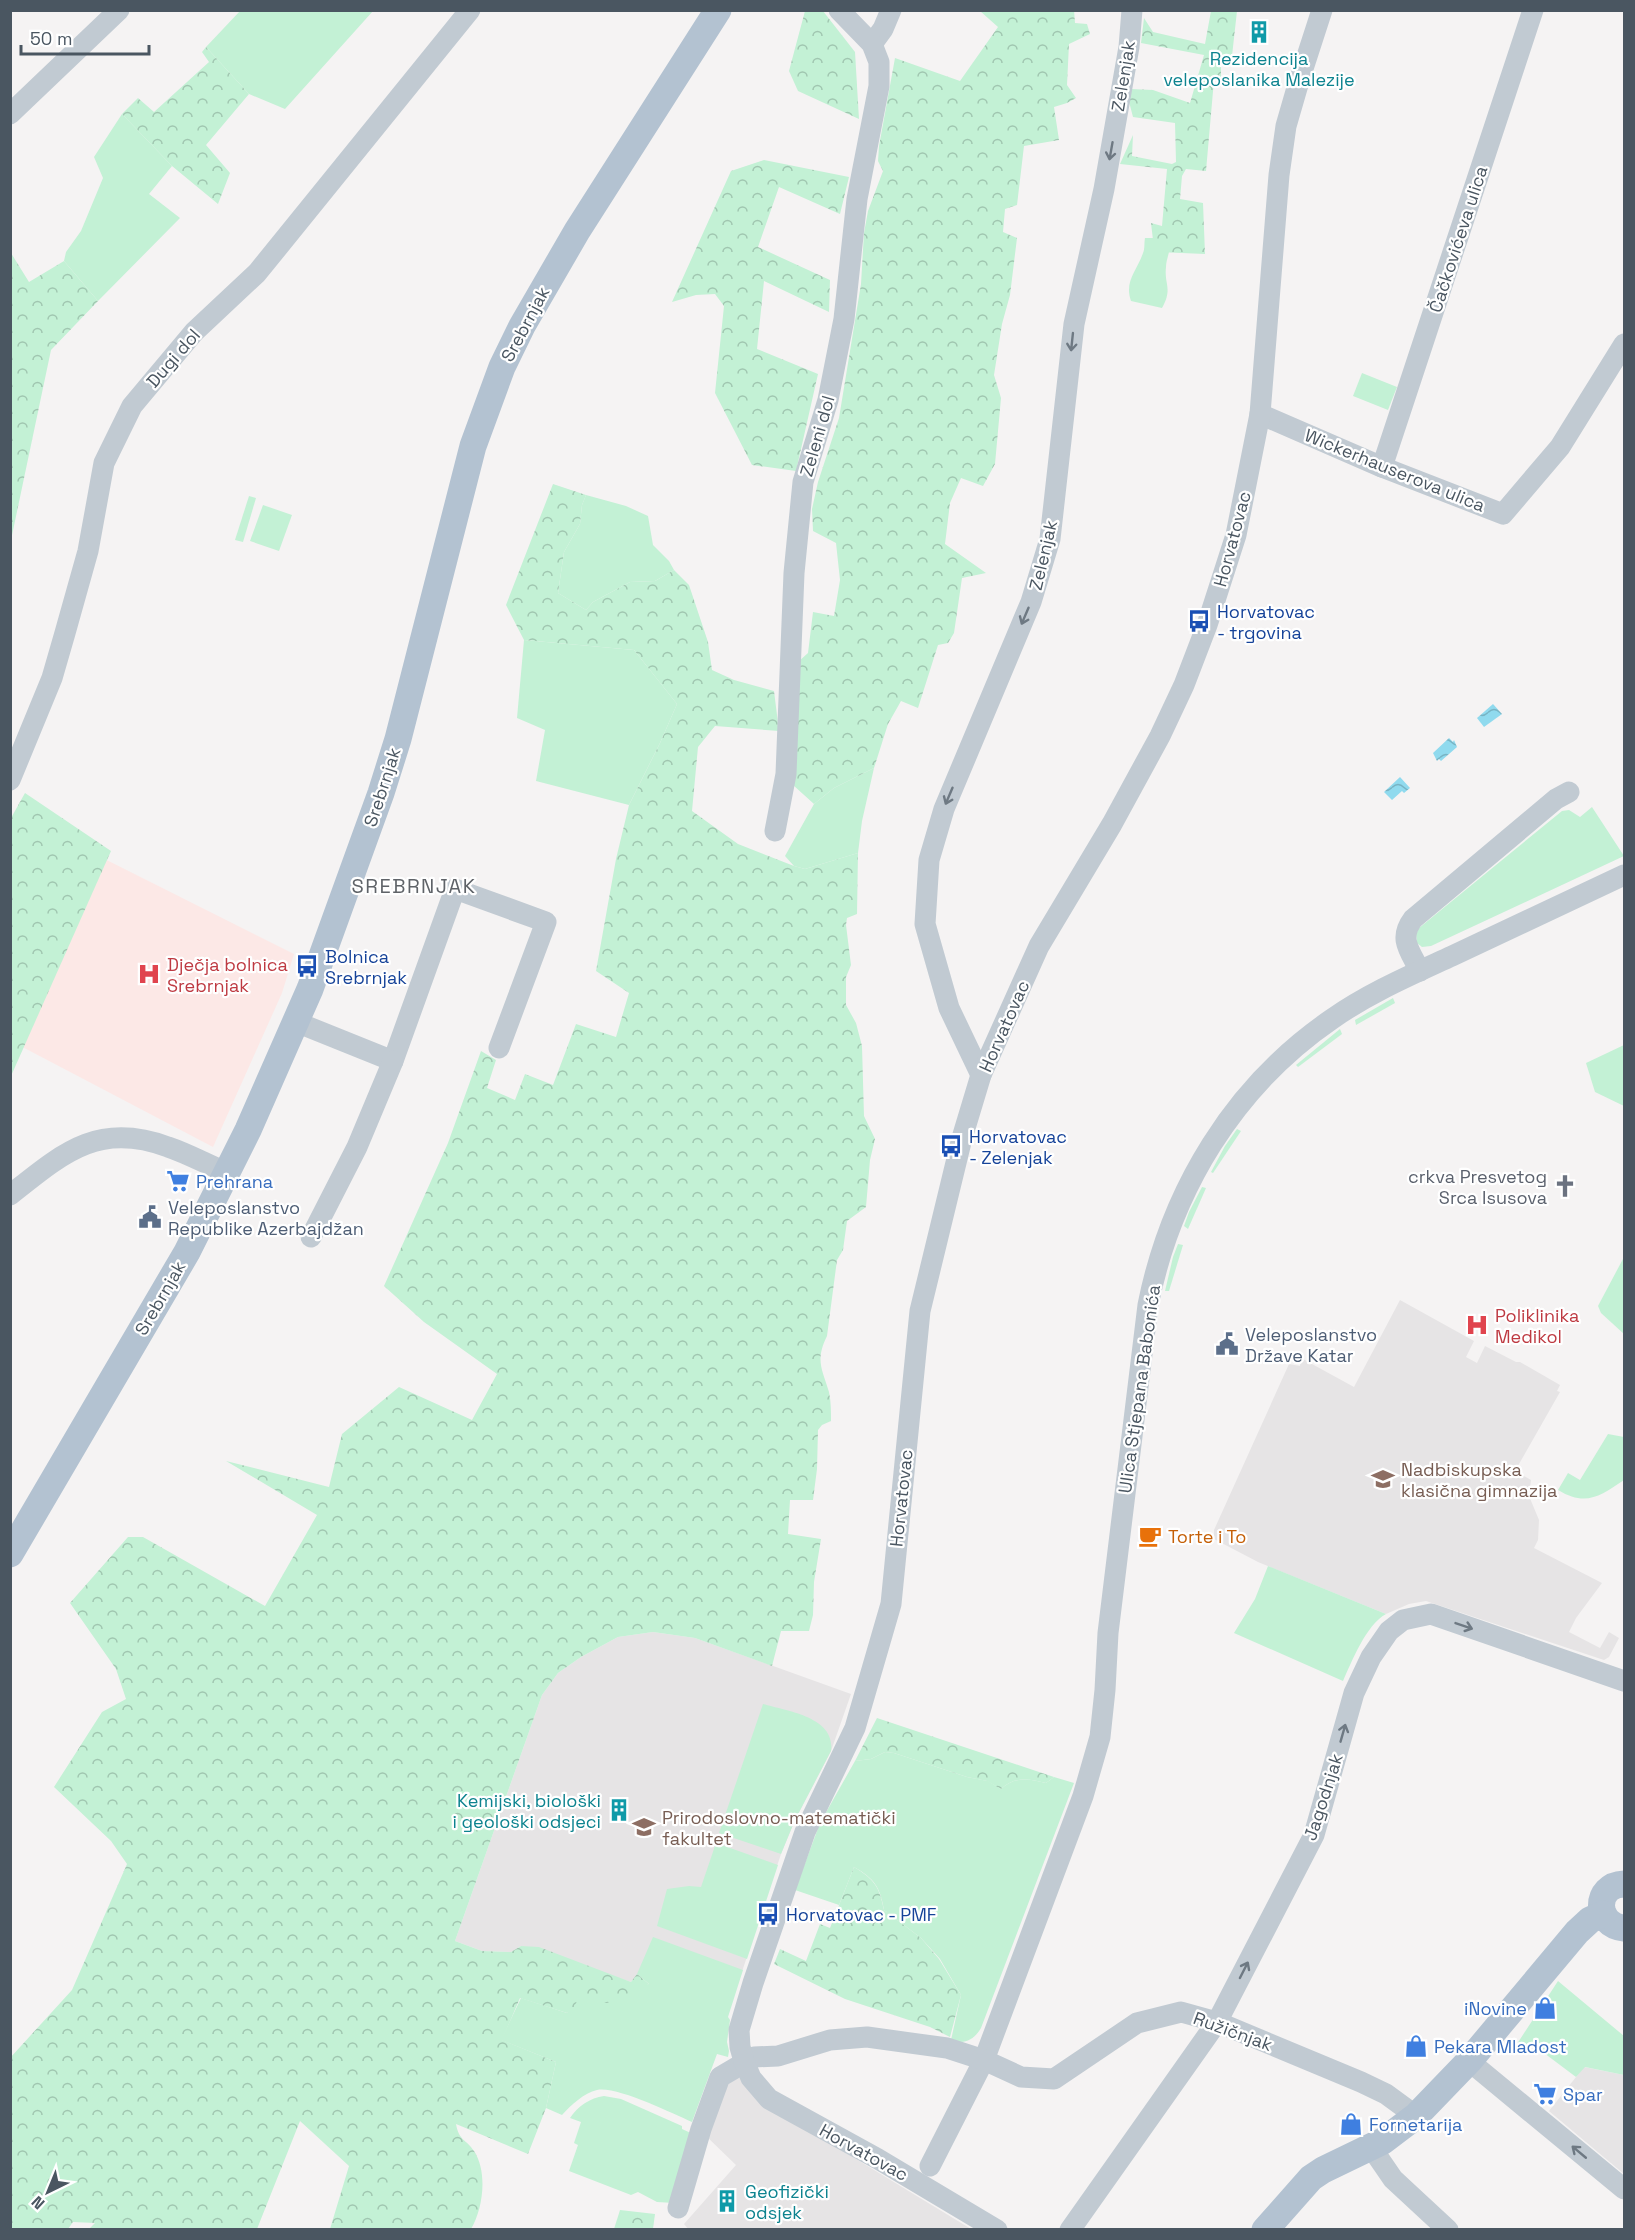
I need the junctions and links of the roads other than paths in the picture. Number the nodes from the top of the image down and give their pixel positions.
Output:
1 (119, 10) edge
2 (470, 10) edge
3 (718, 10) edge
4 (839, 10) edge
5 (891, 10) edge
6 (1132, 10) edge
7 (1322, 10) edge
8 (1533, 10) edge
9 (872, 44) junction
10 (10, 114) edge
11 (1624, 344) edge
12 (1260, 414) junction
13 (1382, 467) junction
14 (10, 780) edge
15 (1569, 792) dead end
16 (775, 831) dead end
17 (1624, 875) edge
18 (1420, 971) junction
19 (296, 1022) junction
20 (500, 1048) dead end
21 (393, 1061) junction
22 (981, 1075) junction
23 (228, 1173) junction
24 (10, 1195) edge
25 (311, 1237) dead end
26 (10, 1554) edge
27 (1624, 1681) edge
28 (1624, 1880) edge
29 (1614, 1921) edge
30 (1217, 2022) junction
31 (984, 2060) junction
32 (744, 2061) junction
33 (1469, 2061) junction
34 (1416, 2116) junction
35 (1371, 2147) junction
36 (930, 2166) dead end
37 (1624, 2189) edge
38 (678, 2208) dead end
39 (997, 2229) edge
40 (1070, 2229) edge
41 (1265, 2229) edge
42 (1448, 2229) edge

1 - 10 street
2 - 14 street, Dugi dol
3 - 19 main road, Srebrnjak
4 - 9 street
5 - 9 street
6 -> 22 street, Zelenjak
7 - 12 street, Horvatovac
8 - 13 street, Čačkovićeva ulica
9 - 16 street, Zeleni dol
11 - 13 street, Wickerhauserova ulica
12 - 13 street, Wickerhauserova ulica
12 - 22 street, Horvatovac
15 - 18 street
17 - 18 street, Ulica Stjepana Babonića
18 - 31 street, Ulica Stjepana Babonića
19 - 21 street
19 - 23 main road, Srebrnjak
20 - 21 street
21 - 25 street
22 - 32 street, Horvatovac
23 - 24 street
23 - 26 main road, Srebrnjak
30 -> 27 street, Jagodnjak
28 - 29 main road
29 - 33 main road
30 - 31 street, Ružičnjak
30 - 34 street, Ružičnjak
30 - 40 street, Jagodnjak
31 - 32 street, Ružičnjak
31 - 36 street
32 - 38 street
32 - 39 street, Horvatovac
33 - 34 main road
37 -> 33 street
34 - 35 main road
35 - 41 main road
35 - 42 street

